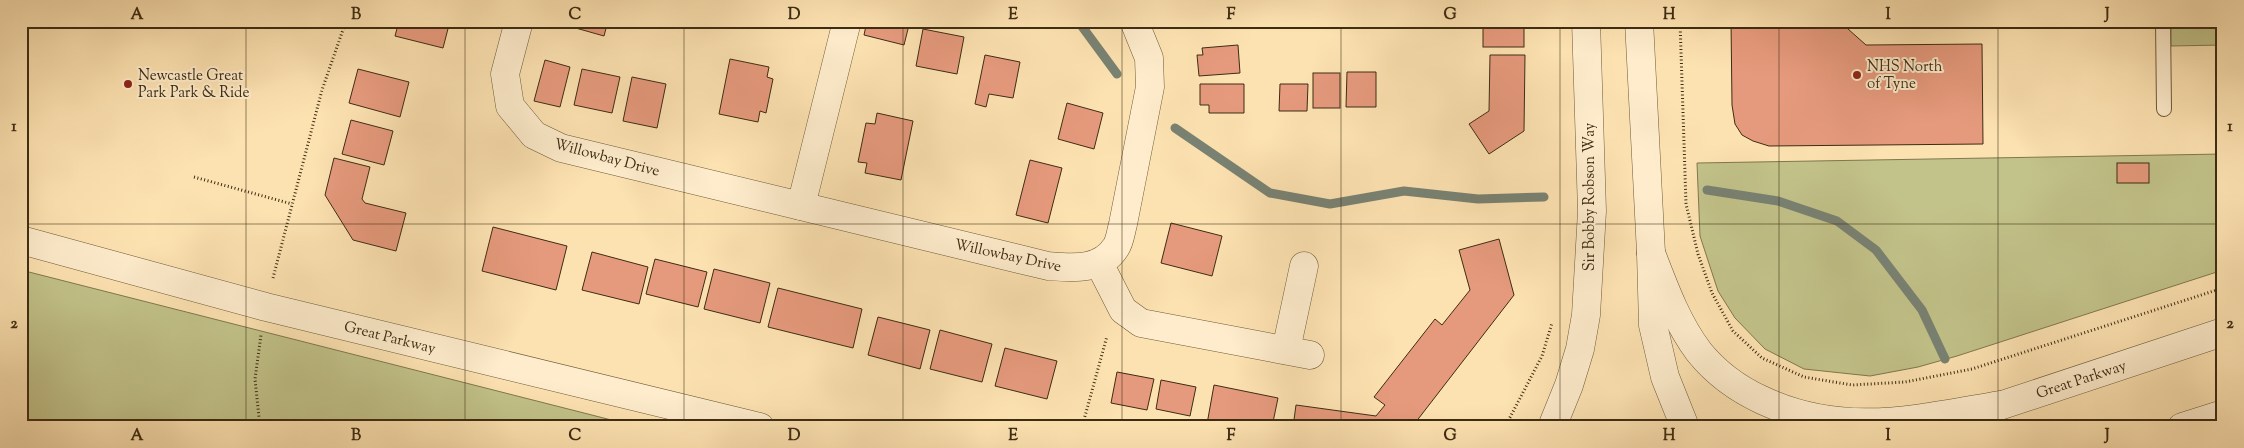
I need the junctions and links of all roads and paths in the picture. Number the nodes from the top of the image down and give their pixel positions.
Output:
1 (346, 21) edge
2 (519, 21) edge
3 (847, 21) edge
4 (1586, 21) edge
5 (1639, 21) edge
6 (1680, 21) edge
7 (2163, 21) edge
8 (1143, 24) edge
9 (2164, 109) dead end
10 (194, 177) dead end
11 (292, 204) junction
12 (801, 206) junction
13 (21, 240) edge
14 (1651, 253) junction
15 (1099, 263) junction
16 (1304, 266) dead end
17 (2223, 288) edge
18 (1117, 299) junction
19 (266, 307) junction
20 (1553, 320) dead end
21 (2223, 332) edge
22 (2000, 405) junction
23 (2223, 414) edge
24 (1117, 420) dead end
25 (260, 427) edge
26 (760, 427) edge
27 (1082, 427) edge
28 (1110, 427) edge
29 (1505, 427) edge
30 (1552, 427) edge
31 (1685, 427) edge
32 (1940, 427) edge
33 (2182, 427) edge

1 - 11 path
2 - 12 street, Willowbay Drive
3 - 12 street
4 - 30 street, Sir Bobby Robson Way
5 - 14 street
6 - 17 path
7 - 9 lane
8 - 15 street
10 - 11 path
11 - 19 path
12 - 15 street, Willowbay Drive
13 - 19 street, Great Parkway
14 - 22 street
14 - 31 street
15 - 18 street
16 - 18 street
18 - 27 path
19 - 25 path
19 - 26 street, Great Parkway
20 - 29 path
21 - 22 street, Great Parkway
22 - 32 street, Great Parkway
23 - 33 street
24 - 28 path

